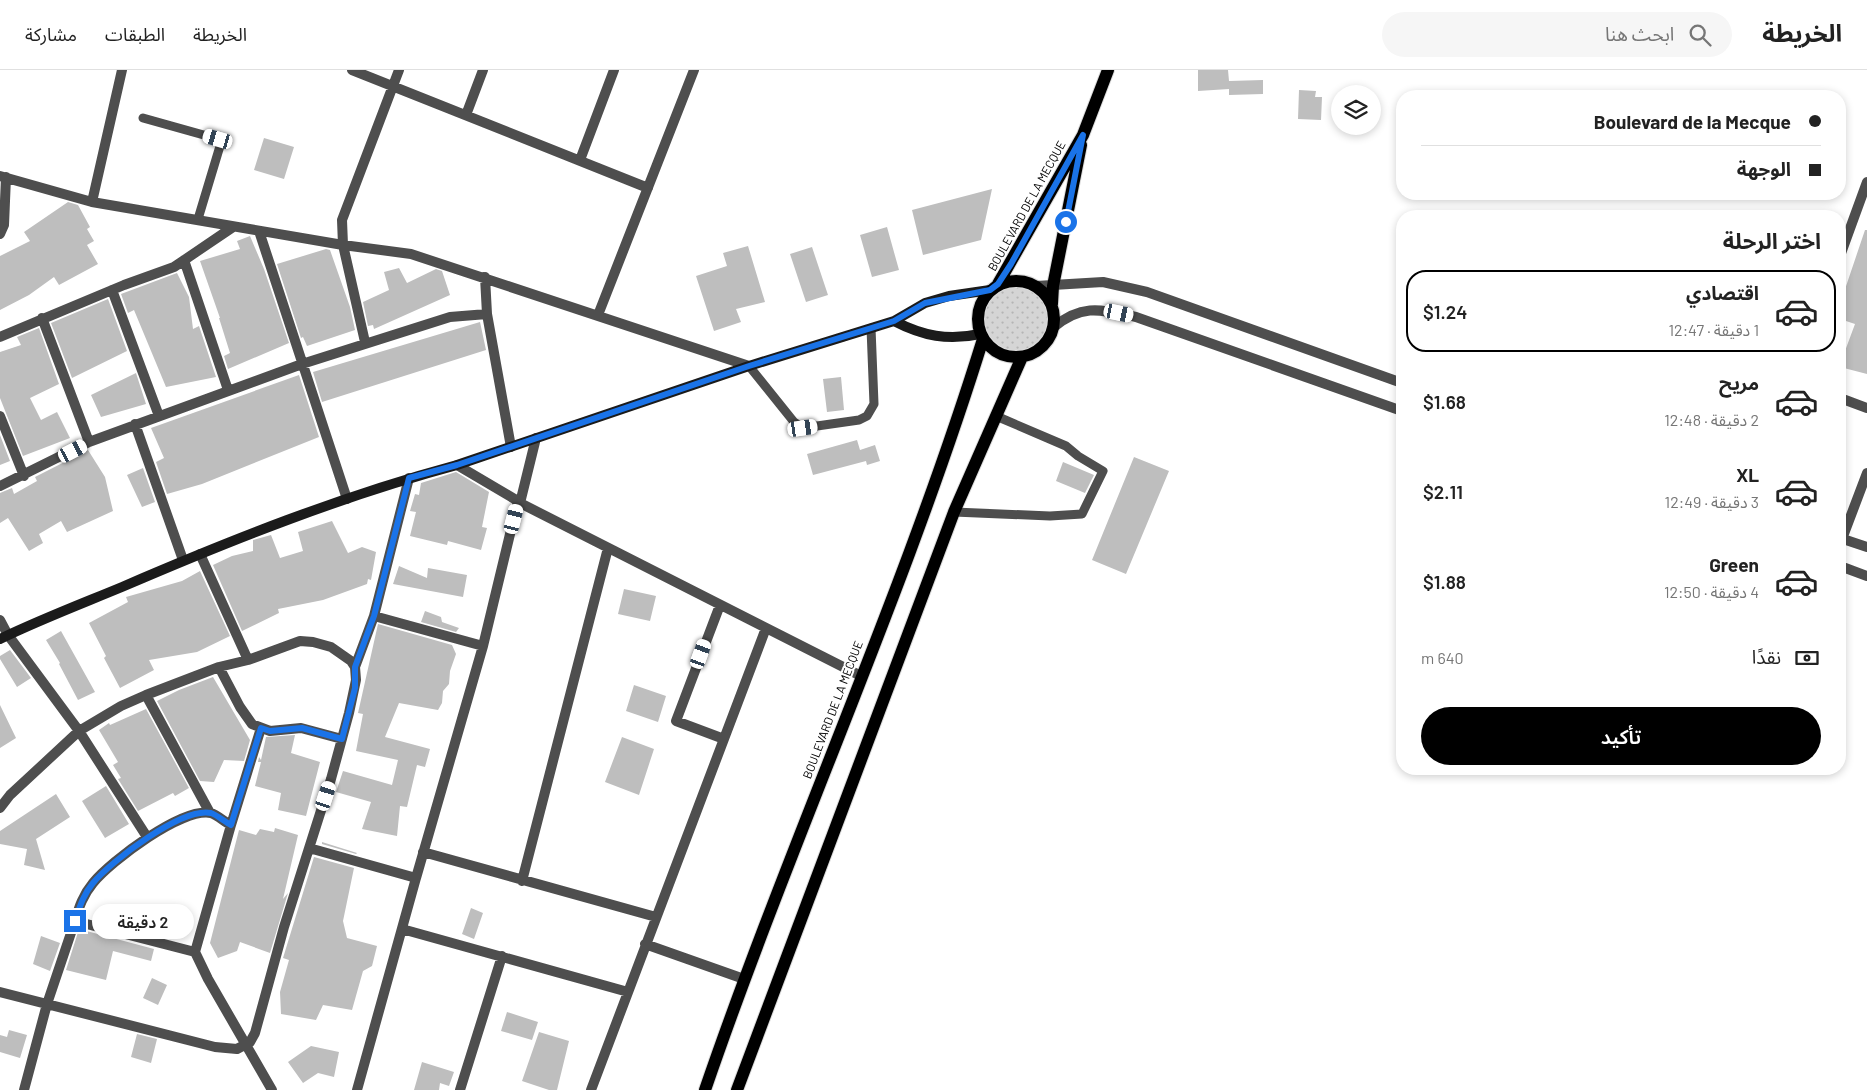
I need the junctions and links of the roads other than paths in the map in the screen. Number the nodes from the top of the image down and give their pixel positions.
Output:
1 (122, 70) edge
2 (352, 70) edge
3 (400, 70) edge
4 (483, 70) edge
5 (614, 70) edge
6 (694, 70) edge
7 (1108, 70) edge
8 (393, 85) junction
9 (466, 114) junction
10 (143, 118) dead end
11 (1083, 135) junction
12 (580, 160) junction
13 (3, 177) edge
14 (1867, 182) edge
15 (648, 188) junction
16 (92, 202) junction
17 (198, 219) junction
18 (233, 227) junction
19 (259, 231) junction
20 (0, 234) edge
21 (1846, 240) edge
22 (343, 245) junction
23 (184, 260) junction
24 (484, 277) junction
25 (1036, 286) junction
26 (1053, 286) junction
27 (994, 287) junction
28 (112, 290) junction
29 (1052, 304) junction
30 (487, 314) junction
31 (598, 315) junction
32 (42, 318) junction
33 (894, 321) junction
34 (1054, 327) junction
35 (871, 328) junction
36 (982, 336) junction
37 (0, 337) edge
38 (365, 342) junction
39 (1022, 357) junction
40 (302, 364) junction
41 (749, 366) junction
42 (1396, 380) edge
43 (228, 390) junction
44 (1846, 400) edge
45 (1867, 408) edge
46 (1396, 409) edge
47 (0, 416) edge
48 (159, 416) junction
49 (996, 416) junction
50 (135, 424) junction
51 (536, 438) junction
52 (89, 442) junction
53 (510, 447) junction
54 (457, 465) junction
55 (1867, 473) edge
56 (24, 476) junction
57 (409, 478) junction
58 (0, 486) edge
59 (347, 499) junction
60 (519, 502) junction
61 (954, 512) junction
62 (1846, 526) edge
63 (1846, 540) edge
64 (1867, 547) edge
65 (608, 548) junction
66 (200, 554) junction
67 (183, 560) junction
68 (1846, 568) edge
69 (1867, 576) edge
70 (720, 605) junction
71 (374, 616) junction
72 (0, 620) edge
73 (766, 628) junction
74 (4, 638) edge
75 (484, 646) junction
76 (248, 660) junction
77 (219, 667) junction
78 (355, 667) junction
79 (861, 676) junction
80 (146, 695) junction
81 (261, 728) junction
82 (79, 731) junction
83 (342, 739) junction
84 (724, 739) junction
85 (5, 795) edge
86 (0, 808) edge
87 (210, 813) junction
88 (231, 825) junction
89 (147, 837) junction
90 (309, 848) junction
91 (423, 852) junction
92 (416, 878) junction
93 (522, 881) junction
94 (656, 917) junction
95 (75, 921) junction
96 (402, 929) junction
97 (646, 944) junction
98 (195, 952) junction
99 (502, 956) junction
100 (744, 978) junction
101 (0, 992) edge
102 (628, 992) junction
103 (47, 1004) junction
104 (246, 1045) junction
105 (24, 1090) edge
106 (272, 1090) edge
107 (357, 1090) edge
108 (460, 1090) edge
109 (591, 1090) edge
110 (705, 1090) edge
111 (737, 1090) edge

1 - 16 street
2 - 8 street
3 - 8 street
4 - 9 street
5 - 12 street
6 - 15 street
7 - 11 main road
8 - 9 street
8 - 22 street
9 - 12 street
10 - 17 lane
11 - 26 main road, BOULEVARD DE LA MECQUE
11 - 27 main road, BOULEVARD DE LA MECQUE
12 - 15 street
13 - 16 street
13 - 20 street
14 - 21 street
15 - 31 street
16 - 17 street
17 - 18 street
18 - 19 street
18 - 23 street
19 - 22 street
19 - 40 street
22 - 24 street
22 - 38 street
23 - 28 street
23 - 43 street
24 - 30 street
24 - 31 street
25 - 26 street
25 - 27 main road, BOULEVARD DE LA MECQUE
25 - 29 main road
26 - 29 main road, BOULEVARD DE LA MECQUE
26 - 42 street
27 - 33 main road
27 - 36 main road, BOULEVARD DE LA MECQUE
28 - 32 street
28 - 48 street
29 - 34 main road, BOULEVARD DE LA MECQUE
30 - 38 street
30 - 53 street
31 - 41 street
32 - 37 street
32 - 52 street
33 - 35 main road
33 - 36 main road
34 - 39 main road
34 - 46 street
35 - 41 main road
35 - 41 lane
36 - 39 main road
36 - 79 main road, BOULEVARD DE LA MECQUE
38 - 40 street
39 - 49 main road
40 - 43 street
40 - 59 street
41 - 51 main road
43 - 48 street
44 - 45 street
47 - 56 street
48 - 50 street
49 - 61 main road
49 - 61 lane
50 - 52 street
50 - 67 street
51 - 53 main road
51 - 60 street
52 - 56 street
53 - 54 main road
54 - 57 main road
54 - 60 street
55 - 62 street
56 - 58 street
57 - 59 main road
57 - 71 street
59 - 66 main road
60 - 65 street
60 - 75 street
61 - 111 main road
63 - 64 street
65 - 70 street
65 - 93 street
66 - 67 main road
66 - 76 street
67 - 74 main road
68 - 69 street
70 - 73 street
70 - 84 street
71 - 75 street
71 - 78 street
72 - 74 street
73 - 79 street
73 - 84 street
74 - 82 street
75 - 91 street
76 - 77 street
76 - 78 street
77 - 80 street
77 - 81 street
78 - 83 street
79 - 100 main road, BOULEVARD DE LA MECQUE
80 - 82 street
80 - 87 street
81 - 83 street
81 - 88 street
82 - 85 street
82 - 89 street
83 - 90 street
84 - 94 street
85 - 86 street
87 - 88 street
87 - 89 street
88 - 98 street
89 - 95 street
90 - 92 street
90 - 104 street
91 - 92 street
91 - 93 street
92 - 96 street
93 - 94 street
94 - 97 street
95 - 98 street
95 - 103 street
96 - 99 street
96 - 107 street
97 - 100 street
97 - 102 street
98 - 104 street
99 - 102 street
99 - 108 street
100 - 110 main road, BOULEVARD DE LA MECQUE
101 - 103 street
102 - 109 street
103 - 104 street
103 - 105 street
104 - 106 street

